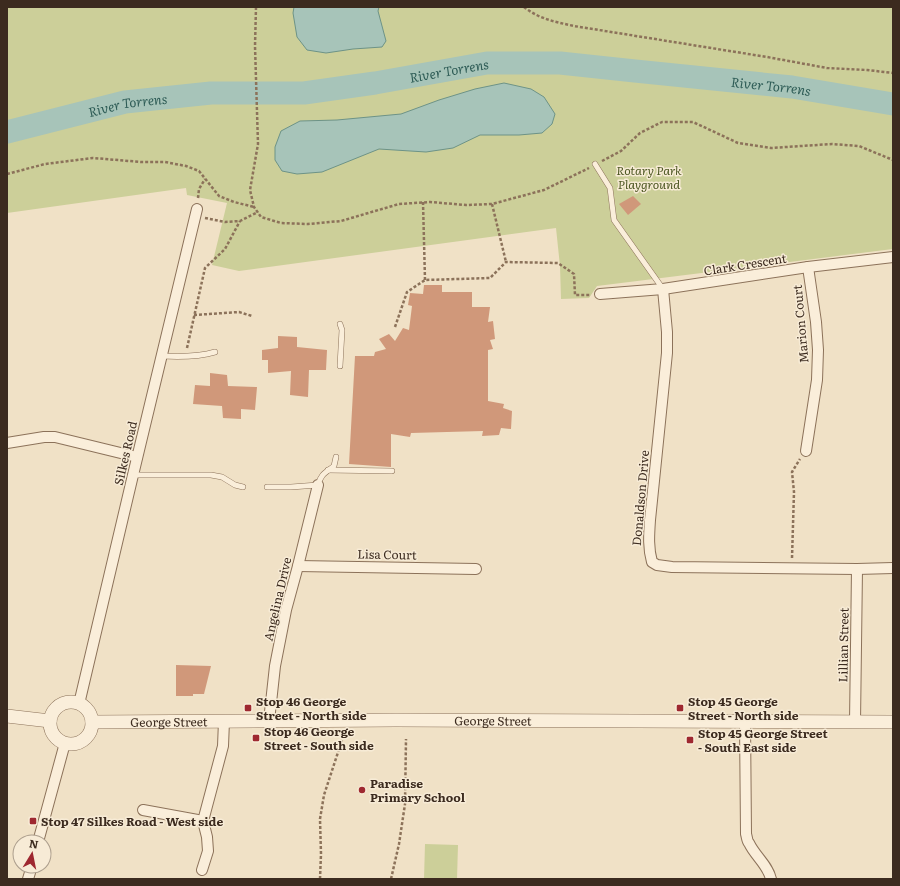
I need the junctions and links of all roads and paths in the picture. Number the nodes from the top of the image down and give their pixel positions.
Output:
1 (256, 7) edge
2 (524, 7) edge
3 (893, 73) edge
4 (893, 160) edge
5 (595, 164) junction
6 (7, 174) edge
7 (205, 178) junction
8 (423, 202) junction
9 (492, 204) junction
10 (254, 207) junction
11 (196, 212) junction
12 (258, 212) junction
13 (240, 221) junction
14 (893, 257) edge
15 (506, 262) junction
16 (808, 267) junction
17 (425, 280) junction
18 (663, 289) junction
19 (600, 294) joint
20 (194, 315) junction
21 (252, 316) dead end
22 (340, 324) dead end
23 (395, 327) dead end
24 (215, 352) dead end
25 (162, 356) junction
26 (185, 357) junction
27 (340, 366) dead end
28 (7, 443) edge
29 (806, 450) joint
30 (336, 456) dead end
31 (137, 457) junction
32 (328, 470) junction
33 (392, 471) dead end
34 (133, 475) junction
35 (318, 485) junction
36 (243, 487) dead end
37 (267, 487) dead end
38 (298, 566) junction
39 (792, 568) junction
40 (893, 568) edge
41 (476, 569) dead end
42 (857, 569) junction
43 (80, 704) junction
44 (7, 716) edge
45 (269, 720) junction
46 (50, 721) junction
47 (224, 721) junction
48 (92, 722) junction
49 (746, 722) junction
50 (855, 722) junction
51 (893, 722) edge
52 (342, 740) dead end
53 (406, 740) dead end
54 (65, 743) junction
55 (143, 810) dead end
56 (203, 821) junction
57 (40, 834) edge
58 (202, 870) dead end
59 (320, 879) edge
60 (391, 879) edge
61 (771, 879) edge

1 - 10 path
2 - 3 path
4 - 5 path
5 - 9 path
5 - 18 lane
6 - 7 path
7 - 10 path
7 - 11 path
8 - 9 path
8 - 12 path
8 - 17 path
9 - 15 path
10 - 12 path
11 - 13 path
11 - 25 street, Silkes Road
12 - 13 path
13 - 20 path
14 - 16 street, Clark Crescent
15 - 17 path
15 - 19 path
16 - 18 street, Clark Crescent
16 - 29 street, Marion Court
17 - 23 path
18 - 19 street, Clark Crescent
18 - 39 street, Donaldson Drive
20 - 21 path
20 - 26 path
22 - 27 lane
24 - 26 lane
25 - 26 lane
25 - 31 street, Silkes Road
28 - 31 street
29 - 39 path
30 - 32 lane
31 - 34 street, Silkes Road
32 - 33 lane
32 - 35 lane
34 - 36 lane
34 - 43 street, Silkes Road
35 - 37 lane
35 - 38 street, Angelina Drive
38 - 41 street, Lisa Court
38 - 45 street, Angelina Drive
39 - 42 street, Donaldson Drive
40 - 42 street, Donaldson Drive
42 - 50 street, Lillian Street
43 - 46 street
43 - 48 street
44 - 46 street
45 - 47 street, George Street
45 - 49 street, George Street
46 - 54 street
47 - 48 street, George Street
47 - 56 street
48 - 54 street
49 - 50 street, George Street
49 - 61 street
50 - 51 street, George Street
52 - 59 path
53 - 60 path
54 - 57 street
55 - 56 street
56 - 58 street

